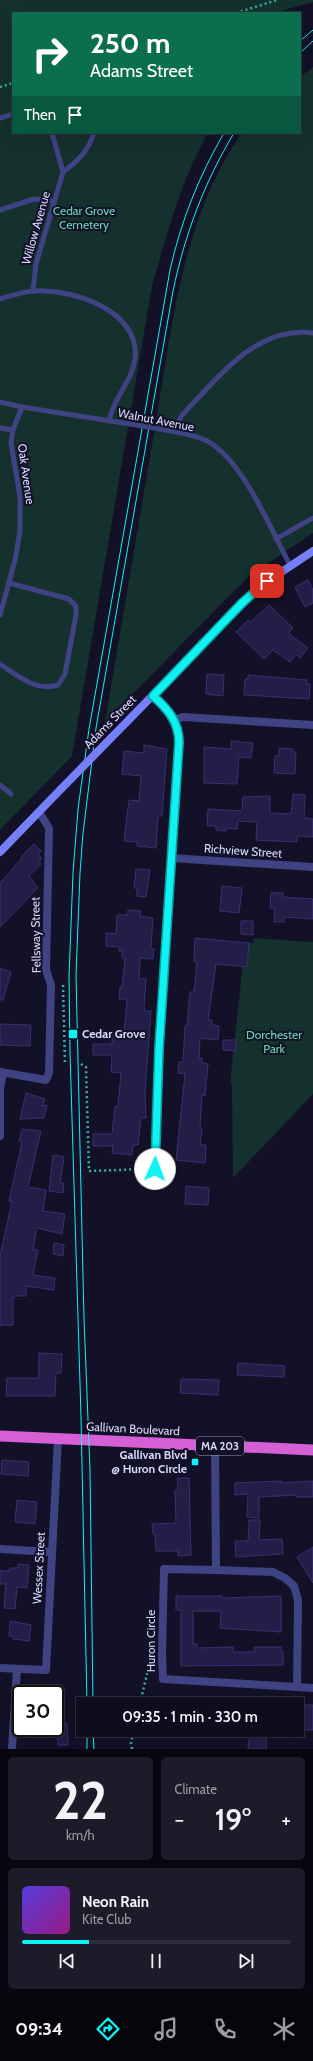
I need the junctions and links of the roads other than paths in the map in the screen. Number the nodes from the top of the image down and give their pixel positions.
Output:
1 (12, 114) edge
2 (0, 118) edge
3 (52, 134) edge
4 (94, 134) edge
5 (63, 172) junction
6 (54, 201) junction
7 (0, 210) edge
8 (33, 291) junction
9 (0, 300) edge
10 (313, 333) edge
11 (0, 402) edge
12 (22, 407) junction
13 (109, 421) junction
14 (0, 428) edge
15 (13, 430) junction
16 (174, 431) junction
17 (313, 518) edge
18 (276, 539) junction
19 (313, 551) edge
20 (290, 565) junction
21 (9, 583) junction
22 (0, 615) edge
23 (0, 664) edge
24 (153, 696) junction
25 (174, 720) junction
26 (313, 725) edge
27 (0, 785) edge
28 (12, 794) dead end
29 (39, 812) junction
30 (0, 852) edge
31 (171, 858) junction
32 (313, 867) edge
33 (1, 1072) edge
34 (0, 1136) edge
35 (155, 1169) road end
36 (0, 1436) edge
37 (58, 1439) junction
38 (215, 1446) junction
39 (313, 1450) edge
40 (0, 1549) edge
41 (51, 1552) junction
42 (216, 1570) junction
43 (0, 1668) edge
44 (17, 1669) junction
45 (297, 1687) junction
46 (313, 1688) edge
47 (12, 1749) edge

1 - 2 lane
3 - 5 lane
4 - 5 lane
5 - 6 lane, Willow Avenue
6 - 7 lane
6 - 8 lane, Willow Avenue
8 - 9 lane
8 - 13 lane
10 - 16 lane
11 - 12 lane, Walnut Avenue
12 - 13 lane, Walnut Avenue
12 - 15 lane, Oak Avenue
13 - 16 lane, Walnut Avenue, bridge
14 - 15 lane
15 - 21 lane, Oak Avenue
16 - 18 lane, Walnut Avenue
17 - 18 lane
18 - 20 lane, Walnut Avenue
19 - 20 main road, Adams Street
20 - 24 main road, Adams Street
21 - 22 lane, Oak Avenue
21 - 23 lane
24 - 25 street
24 - 29 main road, Adams Street, bridge
25 - 26 street
25 - 31 street
27 - 28 lane
29 - 30 main road, Adams Street
29 - 33 street, Fellsway Street
31 - 32 street, Richview Street
31 - 35 street
33 - 34 street
36 - 37 highway, Gallivan Boulevard / MA 203
37 - 38 highway, Gallivan Boulevard / MA 203
37 - 41 street, Wessex Street
38 - 39 highway, Gallivan Boulevard / MA 203
38 - 42 street
40 - 41 street
41 - 44 street, Wessex Street
42 - 45 street, Huron Circle
42 - 45 street, Huron Circle
43 - 44 street
44 - 47 street
45 - 46 street, Huron Circle

